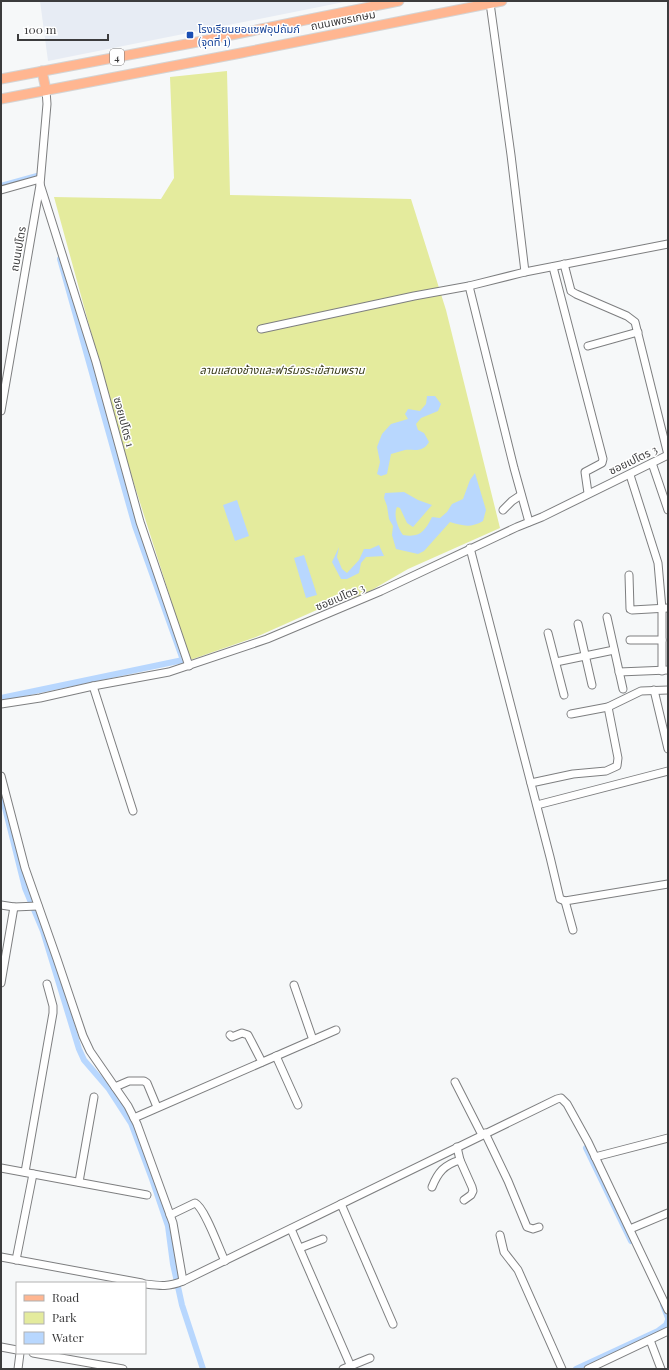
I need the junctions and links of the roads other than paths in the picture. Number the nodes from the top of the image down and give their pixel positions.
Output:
1 (399, 1) edge
2 (502, 1) edge
3 (490, 3) junction
4 (42, 71) junction
5 (1, 79) edge
6 (46, 90) junction
7 (1, 99) edge
8 (40, 184) junction
9 (1, 190) edge
10 (668, 244) edge
11 (564, 264) junction
12 (553, 267) junction
13 (526, 272) junction
14 (469, 286) junction
15 (262, 329) dead end
16 (638, 332) junction
17 (588, 346) dead end
18 (1, 411) edge
19 (668, 455) edge
20 (652, 463) junction
21 (630, 475) junction
22 (588, 493) junction
23 (521, 495) junction
24 (503, 510) dead end
25 (668, 510) edge
26 (529, 522) junction
27 (470, 548) junction
28 (629, 575) dead end
29 (665, 608) edge
30 (607, 617) dead end
31 (578, 624) dead end
32 (548, 633) dead end
33 (630, 640) dead end
34 (662, 640) junction
35 (614, 650) junction
36 (585, 656) junction
37 (556, 662) junction
38 (189, 666) junction
39 (665, 670) edge
40 (619, 672) junction
41 (592, 685) dead end
42 (93, 686) junction
43 (623, 689) dead end
44 (654, 690) junction
45 (668, 690) edge
46 (564, 695) dead end
47 (1, 704) edge
48 (608, 707) junction
49 (571, 714) dead end
50 (668, 749) edge
51 (668, 772) edge
52 (1, 776) edge
53 (531, 782) junction
54 (536, 805) junction
55 (133, 811) dead end
56 (668, 884) edge
57 (565, 901) junction
58 (1, 904) edge
59 (14, 907) junction
60 (32, 907) junction
61 (573, 930) dead end
62 (1, 983) edge
63 (47, 984) dead end
64 (294, 985) dead end
65 (336, 1030) dead end
66 (230, 1035) dead end
67 (313, 1040) junction
68 (276, 1056) junction
69 (262, 1062) junction
70 (455, 1082) dead end
71 (115, 1087) junction
72 (94, 1098) dead end
73 (298, 1105) dead end
74 (157, 1107) junction
75 (134, 1118) junction
76 (483, 1134) junction
77 (668, 1138) edge
78 (457, 1147) junction
79 (595, 1157) junction
80 (460, 1160) junction
81 (1, 1168) edge
82 (29, 1173) junction
83 (79, 1182) junction
84 (432, 1186) dead end
85 (147, 1195) dead end
86 (464, 1200) dead end
87 (341, 1204) junction
88 (668, 1213) edge
89 (170, 1215) junction
90 (539, 1226) dead end
91 (291, 1229) junction
92 (630, 1229) junction
93 (500, 1235) dead end
94 (323, 1239) dead end
95 (300, 1248) junction
96 (1, 1257) edge
97 (16, 1260) junction
98 (225, 1261) junction
99 (137, 1282) edge
100 (181, 1282) junction
101 (146, 1284) edge
102 (668, 1310) edge
103 (393, 1324) dead end
104 (668, 1331) edge
105 (650, 1340) junction
106 (1, 1347) edge
107 (16, 1350) edge
108 (20, 1354) edge
109 (38, 1354) edge
110 (370, 1358) dead end
111 (107, 1367) edge
112 (352, 1367) edge
113 (18, 1369) edge
114 (123, 1369) edge
115 (343, 1369) edge
116 (562, 1369) edge
117 (588, 1369) edge
118 (660, 1369) edge

1 - 4 main road, ถนนเพชรเกษม / 4
2 - 3 main road, ถนนเพชรเกษม / 4
3 - 6 main road, ถนนเพชรเกษม / 4
3 - 13 street
4 - 5 main road, ถนนเพชรเกษม / 4
4 - 6 main road
6 - 7 main road, ถนนเพชรเกษม / 4
6 - 8 street, ถนนเปโตร
8 - 9 street
8 - 18 street, ถนนเปโตร
8 - 38 street, ซอยเปโตร 1
10 - 11 street
11 - 12 street
11 - 16 street
12 - 13 street
12 - 22 street
13 - 14 street
14 - 15 street
14 - 23 street
16 - 17 street
16 - 19 street
19 - 20 street, ซอยเปโตร 3
20 - 21 street, ซอยเปโตร 3
20 - 25 street
21 - 22 street, ซอยเปโตร 3
21 - 29 street
22 - 26 street, ซอยเปโตร 3
23 - 24 street
23 - 26 street
26 - 27 street, ซอยเปโตร 3
27 - 38 street, ซอยเปโตร 3
27 - 53 street
28 - 29 street
29 - 34 street
30 - 35 street
31 - 36 street
32 - 37 street
33 - 34 street
34 - 39 street
35 - 36 street
35 - 40 street
36 - 37 street
36 - 41 street
37 - 46 street
38 - 42 street, ซอยเปโตร 3
39 - 40 street
40 - 43 street
42 - 47 street, ซอยเปโตร 3
42 - 55 street
44 - 45 street
44 - 48 street
44 - 50 street
48 - 49 street
48 - 53 street
51 - 54 street
52 - 60 street
53 - 54 street
54 - 57 street
56 - 57 street
57 - 61 street
58 - 59 street
59 - 60 street
59 - 62 street
60 - 71 street
63 - 82 street
64 - 67 street
65 - 67 street
66 - 69 street
67 - 68 street
68 - 69 street
68 - 73 street
69 - 74 street
70 - 76 street
71 - 74 street
71 - 75 street
72 - 83 street
74 - 75 street
75 - 89 street
76 - 78 street
76 - 79 street
76 - 90 street
77 - 79 street
78 - 80 street
78 - 87 street
79 - 92 street
80 - 84 street
80 - 86 street
81 - 82 street
82 - 83 street
82 - 97 street
83 - 85 street
87 - 91 street
87 - 103 street
88 - 92 street
89 - 98 street
89 - 100 street
91 - 95 street
91 - 98 street
92 - 102 street
93 - 116 street
94 - 95 street
95 - 112 street
96 - 97 street
97 - 99 street
98 - 100 street
100 - 101 street
104 - 105 street
105 - 117 street
105 - 118 street
106 - 107 street
108 - 113 street
109 - 111 street
110 - 112 street
111 - 114 street
112 - 115 street

